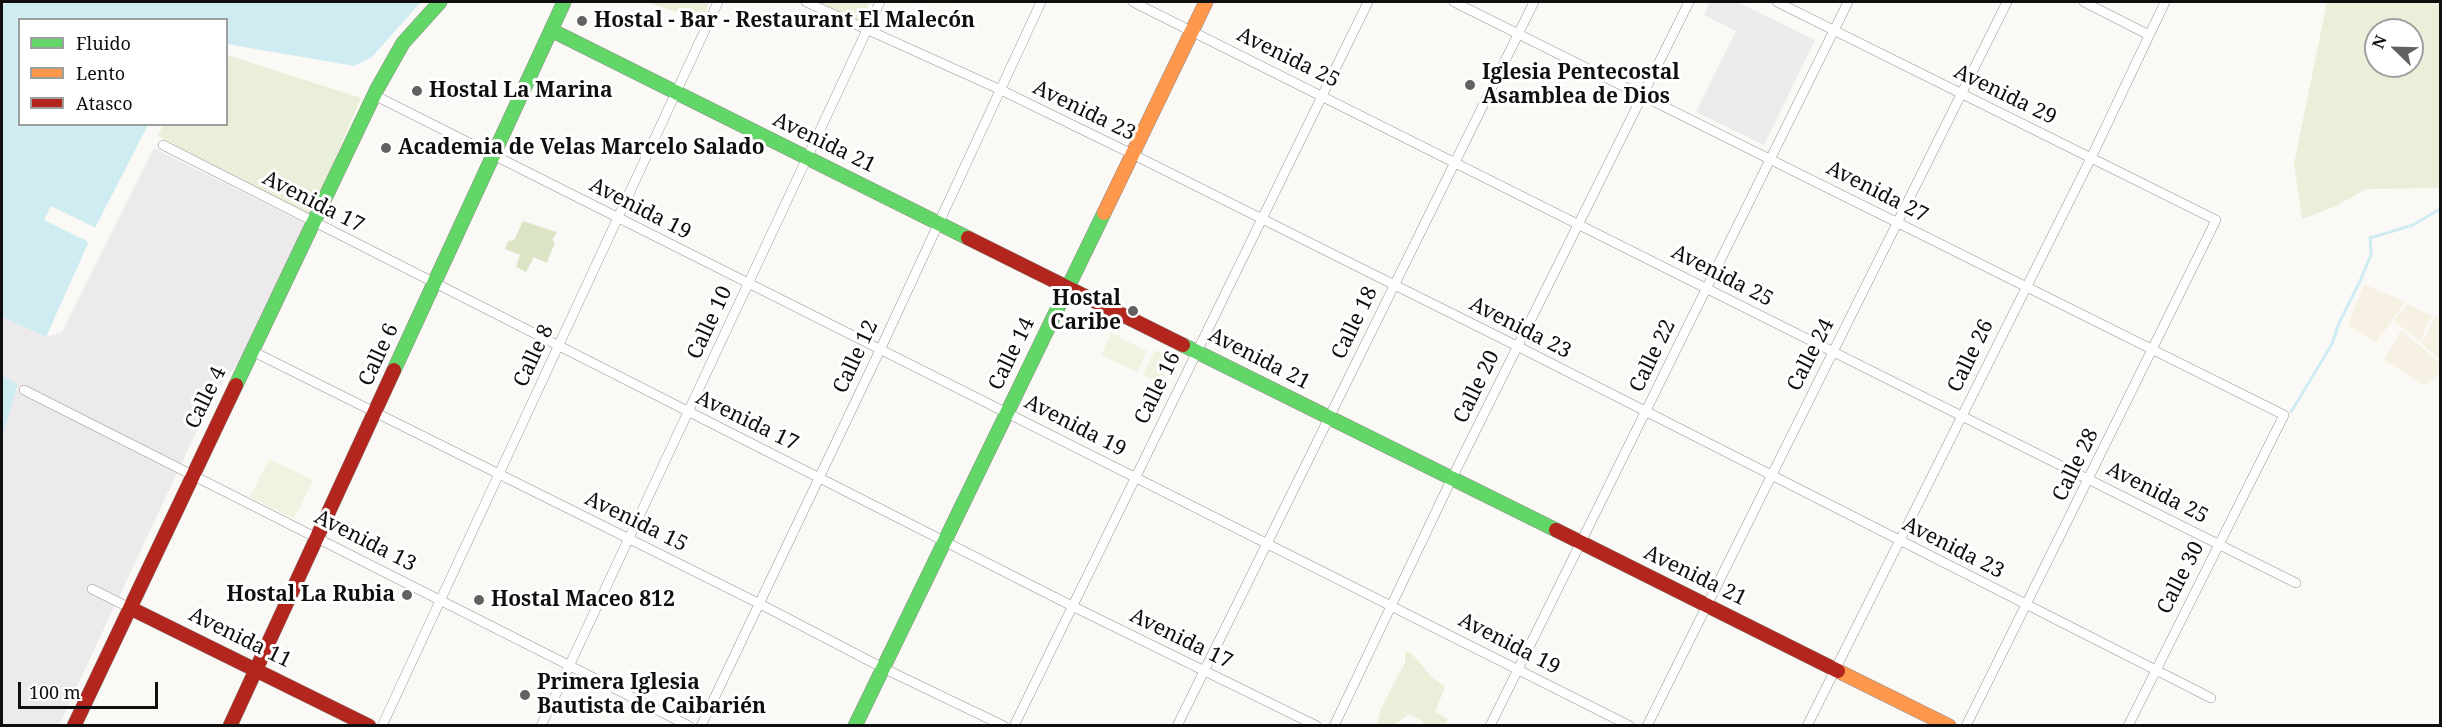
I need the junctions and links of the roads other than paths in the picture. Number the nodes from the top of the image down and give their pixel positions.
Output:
1 (440, 2) edge
2 (564, 2) edge
3 (718, 2) edge
4 (806, 2) edge
5 (880, 2) edge
6 (1041, 2) edge
7 (1133, 2) edge
8 (1206, 2) edge
9 (1368, 2) edge
10 (1454, 2) edge
11 (1534, 2) edge
12 (1689, 2) edge
13 (1777, 2) edge
14 (1848, 2) edge
15 (2007, 2) edge
16 (2084, 2) edge
17 (2165, 2) edge
18 (867, 28) junction
19 (551, 30) junction
20 (1834, 30) junction
21 (1192, 31) junction
22 (1518, 34) junction
23 (2149, 35) junction
24 (1000, 90) junction
25 (376, 92) junction
26 (676, 93) junction
27 (1322, 94) junction
28 (1962, 94) junction
29 (1642, 95) junction
30 (163, 146) dead end
31 (1132, 154) junction
32 (494, 155) junction
33 (807, 158) junction
34 (2091, 158) junction
35 (1770, 159) junction
36 (1455, 162) junction
37 (618, 218) junction
38 (1260, 218) junction
39 (2216, 220) joint
40 (939, 222) junction
41 (314, 223) junction
42 (1579, 223) junction
43 (1898, 223) junction
44 (748, 283) junction
45 (435, 284) junction
46 (1394, 285) junction
47 (2025, 286) junction
48 (1068, 287) junction
49 (1706, 288) junction
50 (558, 346) junction
51 (1517, 346) junction
52 (880, 350) junction
53 (2152, 350) junction
54 (252, 351) junction
55 (1196, 351) junction
56 (1833, 351) junction
57 (24, 390) dead end
58 (375, 412) junction
59 (688, 412) junction
60 (1007, 412) junction
61 (1646, 412) junction
62 (1961, 415) junction
63 (2284, 415) joint
64 (1329, 418) junction
65 (499, 474) junction
66 (193, 475) junction
67 (820, 476) junction
68 (1135, 476) junction
69 (1770, 476) junction
70 (1452, 478) junction
71 (2089, 479) junction
72 (318, 537) junction
73 (629, 539) junction
74 (1898, 540) junction
75 (944, 542) junction
76 (1267, 542) junction
77 (1580, 543) junction
78 (2219, 544) junction
79 (2296, 583) dead end
80 (92, 589) dead end
81 (441, 599) junction
82 (760, 604) junction
83 (1706, 604) junction
84 (1392, 605) junction
85 (2026, 605) junction
86 (1072, 606) junction
87 (130, 608) junction
88 (570, 664) junction
89 (883, 668) junction
90 (1518, 668) junction
91 (1205, 669) junction
92 (256, 670) junction
93 (1836, 670) junction
94 (2155, 671) junction
95 (2211, 698) dead end
96 (74, 726) edge
97 (230, 726) edge
98 (369, 726) edge
99 (382, 726) edge
100 (542, 726) edge
101 (689, 726) edge
102 (701, 726) edge
103 (855, 726) edge
104 (1004, 726) edge
105 (1014, 726) edge
106 (1177, 726) edge
107 (1317, 726) edge
108 (1334, 726) edge
109 (1490, 726) edge
110 (1630, 726) edge
111 (1647, 726) edge
112 (1807, 726) edge
113 (1949, 726) edge
114 (1966, 726) edge
115 (2127, 726) edge

1 - 25 main road, Calle 4
2 - 19 main road, Calle 6
3 - 26 street, Calle 8
4 - 18 street, Avenida 23
5 - 18 street, Calle 10
6 - 24 street, Calle 12
7 - 21 street, Avenida 25
8 - 21 main road, Calle 14
9 - 27 street, Calle 16
10 - 22 street, Avenida 27
11 - 22 street, Calle 18
12 - 29 street, Calle 20
13 - 20 street, Avenida 29
14 - 20 street, Calle 22
15 - 28 street, Calle 24
16 - 23 street
17 - 23 street, Calle 26
18 - 24 street, Avenida 23
18 - 33 street, Calle 10
19 - 26 main road, Avenida 21
19 - 32 main road, Calle 6
20 - 28 street, Avenida 29
20 - 35 street, Calle 22
21 - 27 street, Avenida 25
21 - 31 main road, Calle 14
22 - 29 street, Avenida 27
22 - 36 street, Calle 18
23 - 34 street, Calle 26
24 - 31 street, Avenida 23
24 - 40 street, Calle 12
25 - 32 street, Avenida 19
25 - 41 main road, Calle 4
26 - 33 main road, Avenida 21
26 - 37 street, Calle 8
27 - 36 street, Avenida 25
27 - 38 street, Calle 16
28 - 34 street, Avenida 29
28 - 43 street, Calle 24
29 - 35 street, Avenida 27
29 - 42 street, Calle 20
30 - 41 street, Avenida 17
31 - 38 street, Avenida 23
31 - 48 main road, Calle 14
32 - 37 street, Avenida 19
32 - 45 main road, Calle 6
33 - 40 main road, Avenida 21
33 - 44 street, Calle 10
34 - 39 street, Avenida 29
34 - 47 street, Calle 26
35 - 43 street, Avenida 27
35 - 49 street, Calle 22
36 - 42 street, Avenida 25
36 - 46 street, Calle 18
37 - 44 street, Avenida 19
37 - 50 street, Calle 8
38 - 46 street, Avenida 23
38 - 55 street, Calle 16
39 - 53 street, Calle 28
40 - 48 main road, Avenida 21
40 - 52 street, Calle 12
41 - 45 street, Avenida 17
41 - 54 main road, Calle 4
42 - 49 street, Avenida 25
42 - 51 street, Calle 20
43 - 47 street, Avenida 27
43 - 56 street, Calle 24
44 - 52 street, Avenida 19
44 - 59 street, Calle 10
45 - 50 street, Avenida 17
45 - 58 main road, Calle 6
46 - 51 street, Avenida 23
46 - 64 street, Calle 18
47 - 53 street, Avenida 27
47 - 62 street, Calle 26
48 - 55 main road, Avenida 21
48 - 60 main road, Calle 14
49 - 56 street, Avenida 25
49 - 61 street, Calle 22
50 - 59 street, Avenida 17
50 - 65 street, Calle 8
51 - 61 street, Avenida 23
51 - 70 street, Calle 20
52 - 60 street, Avenida 19
52 - 67 street, Calle 12
53 - 63 street, Avenida 27
53 - 71 street, Calle 28
54 - 58 street, Avenida 15
54 - 66 main road, Calle 4
55 - 64 main road, Avenida 21
55 - 68 street, Calle 16
56 - 62 street, Avenida 25
56 - 69 street, Calle 24
57 - 66 street, Avenida 13
58 - 65 street, Avenida 15
58 - 72 main road, Calle 6
59 - 67 street, Avenida 17
59 - 73 street, Calle 10
60 - 68 street, Avenida 19
60 - 75 main road, Calle 14
61 - 69 street, Avenida 23
61 - 77 street, Calle 22
62 - 71 street, Avenida 25
62 - 74 street, Calle 26
63 - 78 street, Calle 30
64 - 70 main road, Avenida 21
64 - 76 street, Calle 18
65 - 73 street, Avenida 15
65 - 81 street, Calle 8
66 - 72 street, Avenida 13
66 - 87 main road, Calle 4
67 - 75 street, Avenida 17
67 - 82 street, Calle 12
68 - 76 street, Avenida 19
68 - 86 street, Calle 16
69 - 74 street, Avenida 23
69 - 83 street, Calle 24
70 - 77 main road, Avenida 21
70 - 84 street, Calle 20
71 - 78 street, Avenida 25
71 - 85 street, Calle 28
72 - 81 street, Avenida 13
72 - 92 main road, Calle 6
73 - 82 street, Avenida 15
73 - 88 street, Calle 10
74 - 85 street, Avenida 23
74 - 93 street, Calle 26
75 - 86 street, Avenida 17
75 - 89 main road, Calle 14
76 - 84 street, Avenida 19
76 - 91 street, Calle 18
77 - 83 main road, Avenida 21
77 - 90 street, Calle 22
78 - 79 street, Avenida 25
78 - 94 street, Calle 30
80 - 87 street, Avenida 11
81 - 88 street, Avenida 13
81 - 99 street, Calle 8
82 - 89 street, Avenida 15
82 - 102 street, Calle 12
83 - 93 main road, Avenida 21
83 - 111 street, Calle 24
84 - 90 street, Avenida 19
84 - 108 street, Calle 20
85 - 94 street, Avenida 23
85 - 114 street, Calle 28
86 - 91 street, Avenida 17
86 - 105 street, Calle 16
87 - 92 main road, Avenida 11
87 - 96 main road, Calle 4
88 - 100 street, Calle 10
88 - 101 street, Avenida 13
89 - 103 main road, Calle 14
89 - 104 street, Avenida 15
90 - 109 street, Calle 22
90 - 110 street, Avenida 19
91 - 106 street, Calle 18
91 - 107 street, Avenida 17
92 - 97 main road, Calle 6
92 - 98 main road, Avenida 11
93 - 112 street, Calle 26
93 - 113 main road, Avenida 21
94 - 95 street, Avenida 23
94 - 115 street, Calle 30

